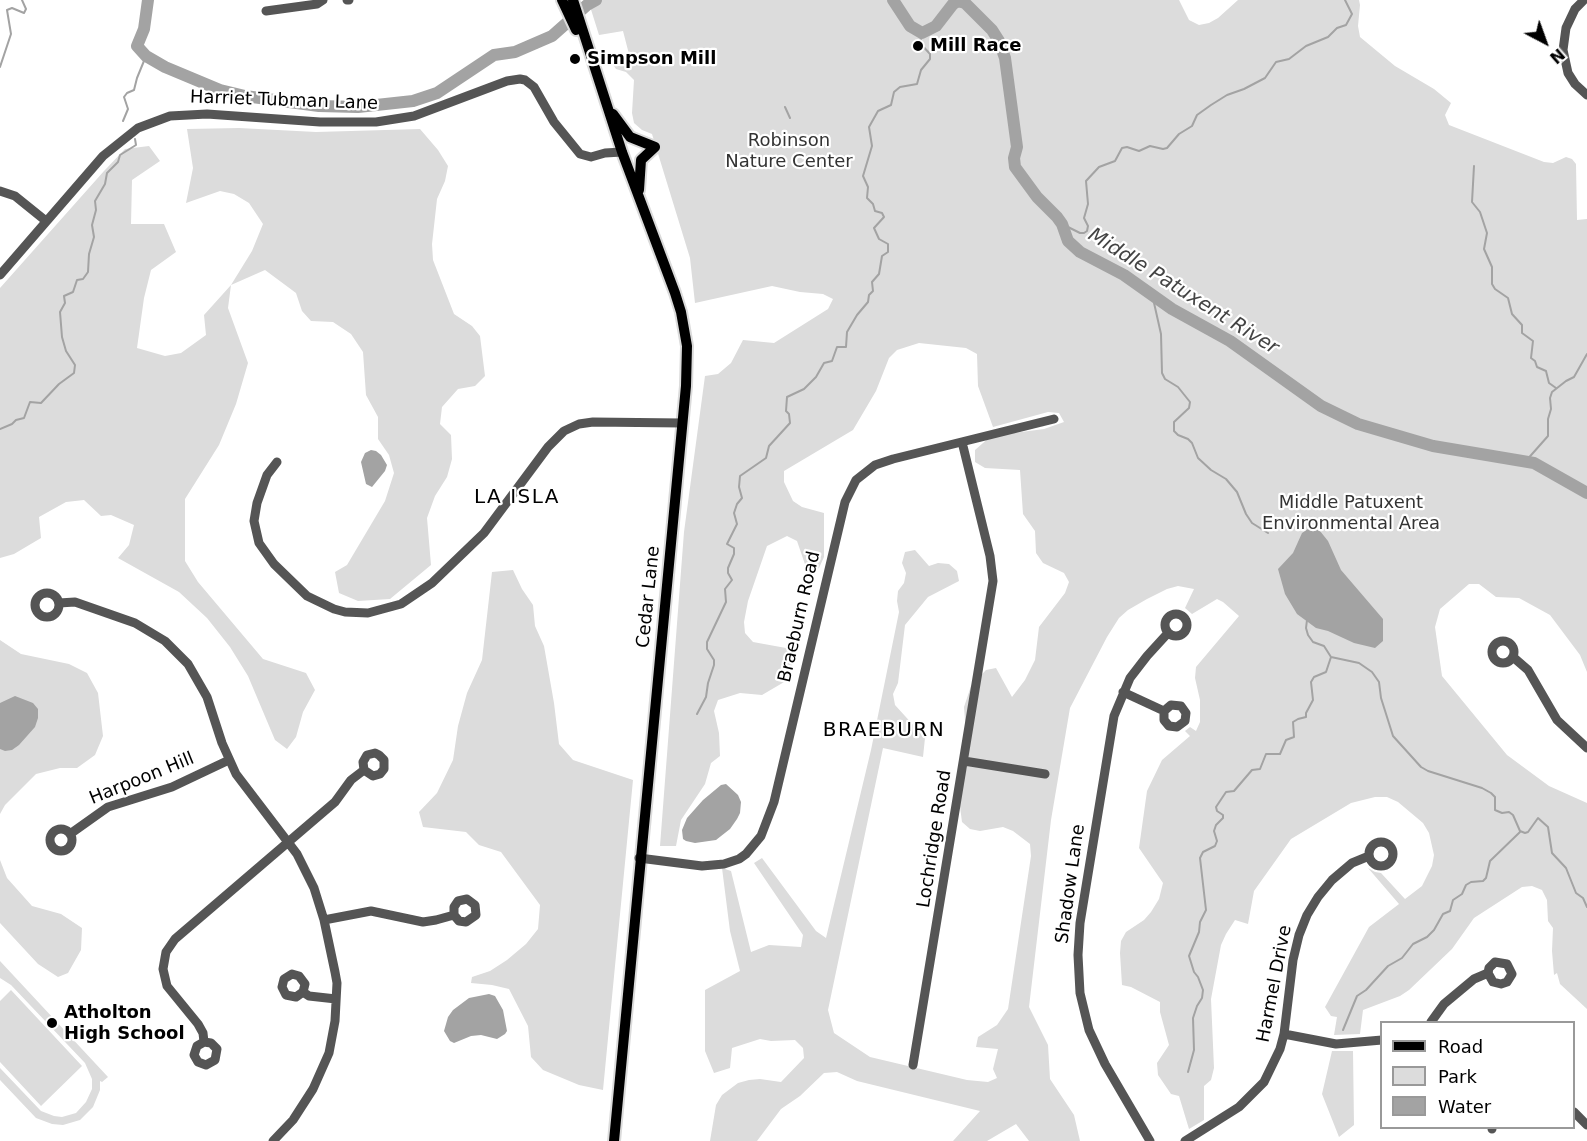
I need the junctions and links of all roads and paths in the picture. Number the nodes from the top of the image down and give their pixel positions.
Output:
1 (323, 0) edge
2 (562, 0) edge
3 (573, 0) edge
4 (1584, 0) edge
5 (266, 11) dead end
6 (594, 71) junction
7 (1587, 95) edge
8 (606, 104) junction
9 (622, 152) junction
10 (0, 191) edge
11 (639, 196) junction
12 (46, 221) junction
13 (0, 275) edge
14 (1054, 419) dead end
15 (682, 423) junction
16 (962, 442) junction
17 (277, 462) dead end
18 (59, 603) dead end
19 (1168, 633) dead end
20 (1513, 657) dead end
21 (1123, 692) junction
22 (1164, 711) dead end
23 (1587, 748) edge
24 (229, 760) junction
25 (964, 761) junction
26 (364, 770) dead end
27 (1045, 774) dead end
28 (70, 834) dead end
29 (289, 842) junction
30 (1369, 855) dead end
31 (639, 858) junction
32 (454, 915) dead end
33 (324, 920) junction
34 (1488, 973) dead end
35 (303, 992) dead end
36 (336, 999) junction
37 (1432, 1021) edge
38 (1284, 1034) junction
39 (1380, 1041) edge
40 (204, 1042) dead end
41 (914, 1065) dead end
42 (1587, 1109) edge
43 (1576, 1114) edge
44 (1587, 1125) edge
45 (273, 1141) edge
46 (614, 1141) edge
47 (1150, 1141) edge
48 (1185, 1141) edge

1 - 5 street
2 - 6 main road, Cedar Lane
3 - 6 main road, Cedar Lane
4 - 7 street
6 - 8 main road, Cedar Lane
8 - 9 main road, Cedar Lane
8 - 11 main road
9 - 11 main road, Cedar Lane
9 - 12 street, Harriet Tubman Lane
10 - 12 street
11 - 15 main road, Cedar Lane
12 - 13 street, Harriet Tubman Lane
14 - 16 street, Braeburn Road
15 - 17 street
15 - 31 main road, Cedar Lane
16 - 25 street, Lochridge Road
16 - 31 street, Braeburn Road
18 - 24 street
19 - 21 street, Shadow Lane
20 - 23 street
21 - 22 street
21 - 47 street, Shadow Lane
24 - 28 street, Harpoon Hill
24 - 29 street
25 - 27 street
25 - 41 street, Lochridge Road
26 - 29 street
29 - 33 street
29 - 40 street
30 - 38 street, Harmel Drive
31 - 46 main road, Cedar Lane
32 - 33 street
33 - 36 street
34 - 37 street
35 - 36 street
36 - 45 street
38 - 39 street
38 - 48 street, Harmel Drive
42 - 43 street
43 - 44 street

